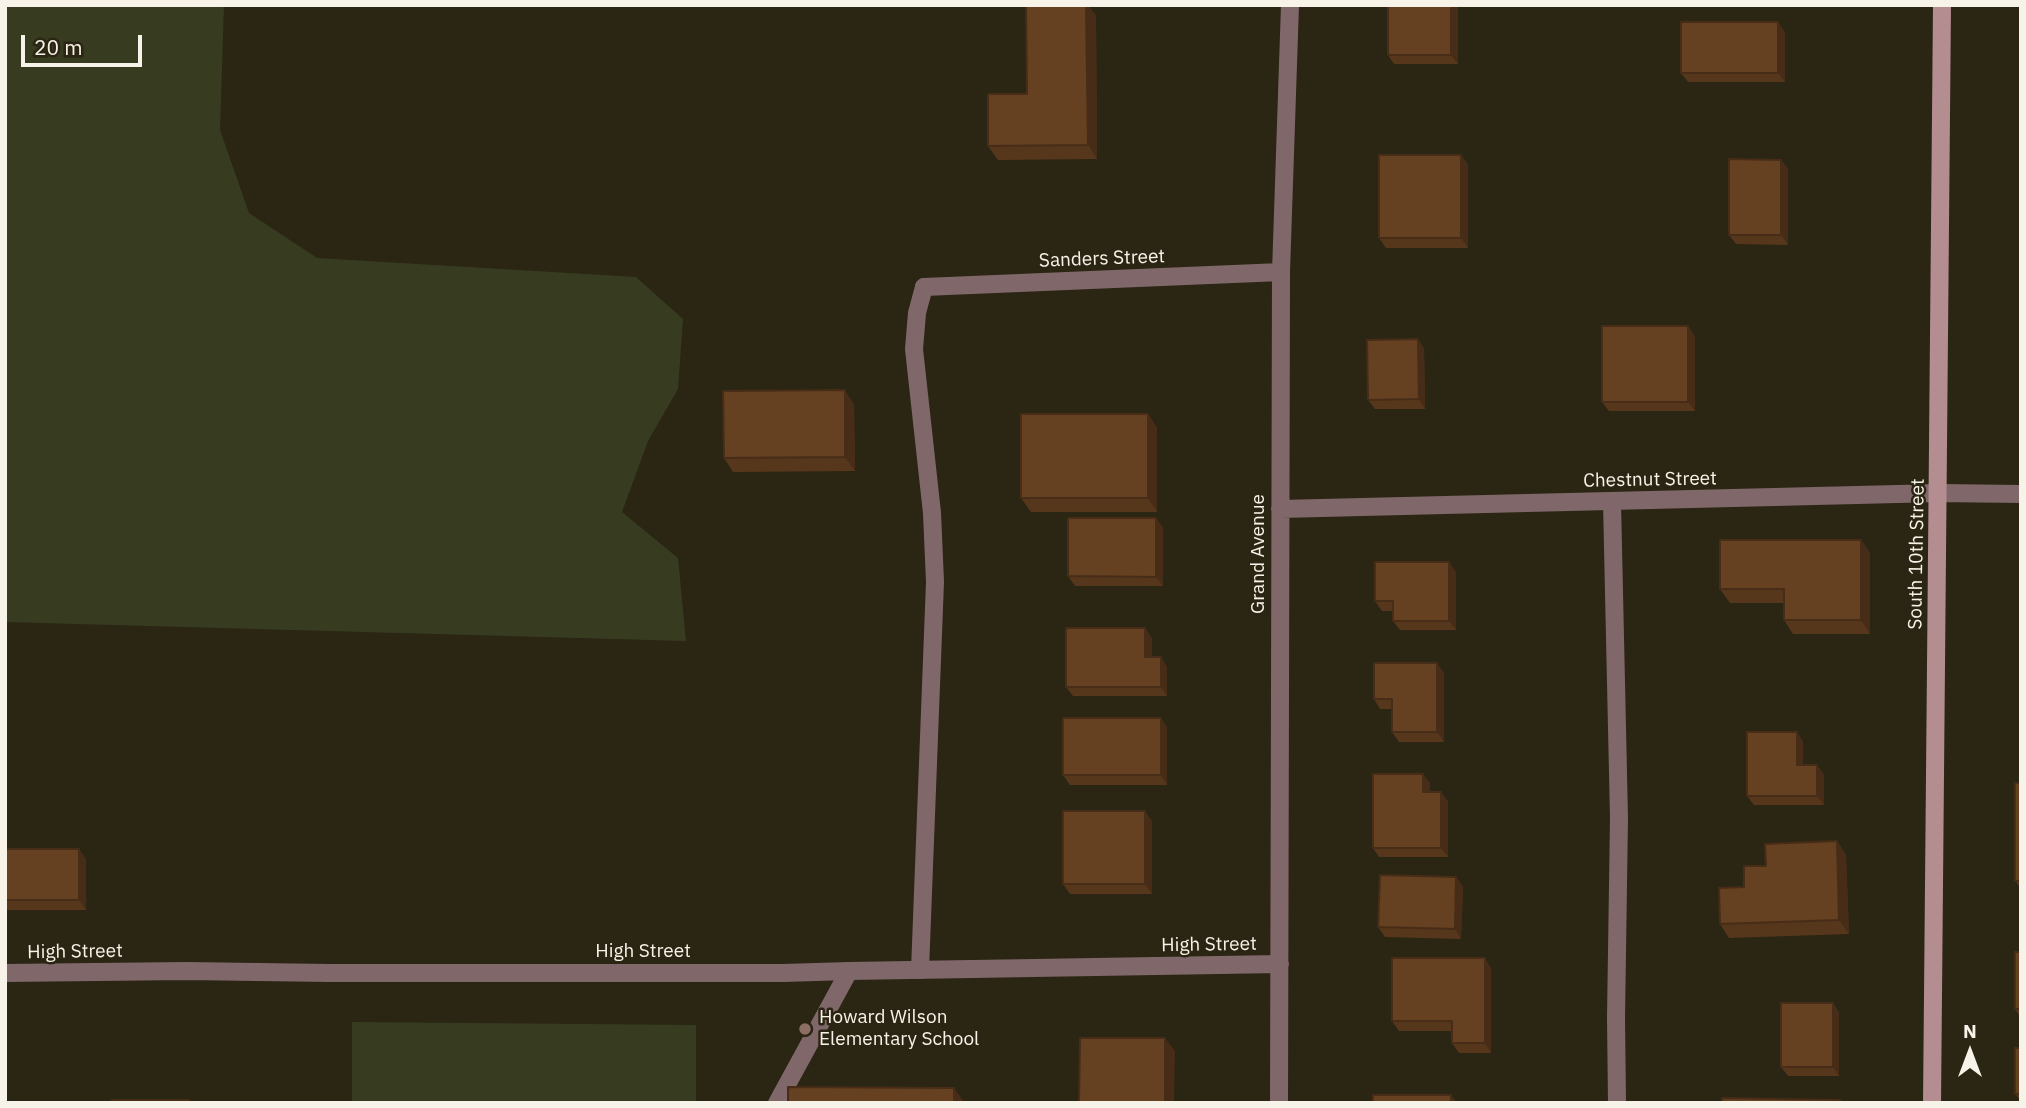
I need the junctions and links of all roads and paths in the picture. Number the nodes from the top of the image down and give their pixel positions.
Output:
1 (1290, 5) edge
2 (1942, 5) edge
3 (1281, 272) junction
4 (1939, 494) junction
5 (2021, 494) edge
6 (1612, 502) junction
7 (1280, 509) junction
8 (1280, 964) junction
9 (920, 970) junction
10 (849, 971) junction
11 (5, 974) edge
12 (1279, 1094) edge
13 (777, 1103) edge
14 (1269, 1103) edge
15 (1617, 1103) edge
16 (1932, 1103) edge

1 - 3 street, Grand Avenue
2 - 4 street, South 10th Street
3 - 7 street, Grand Avenue
3 - 9 street, Sanders Street
4 - 5 street, Chestnut Street
4 - 6 street, Chestnut Street
4 - 16 street, South 10th Street
6 - 7 street, Chestnut Street
6 - 15 street
7 - 8 street, Grand Avenue
8 - 9 street, High Street
8 - 12 street, Grand Avenue
9 - 10 street, High Street
10 - 11 street, High Street
10 - 13 street
12 - 14 street

